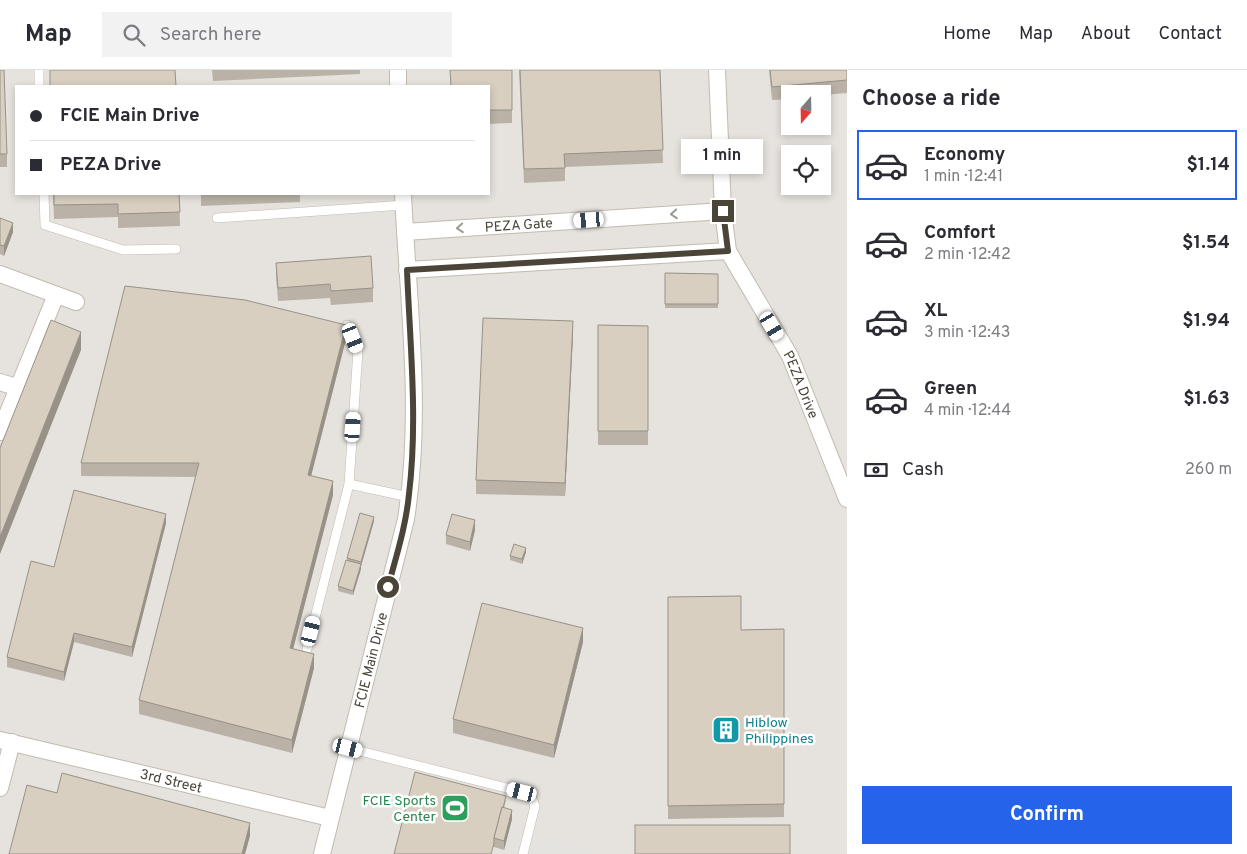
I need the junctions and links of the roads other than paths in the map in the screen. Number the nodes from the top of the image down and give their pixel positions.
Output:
1 (39, 70) edge
2 (398, 70) edge
3 (717, 70) edge
4 (40, 85) edge
5 (398, 85) edge
6 (44, 195) edge
7 (404, 200) edge
8 (723, 211) junction
9 (217, 218) dead end
10 (405, 232) junction
11 (176, 249) dead end
12 (728, 251) junction
13 (407, 270) junction
14 (0, 274) edge
15 (56, 295) junction
16 (76, 302) dead end
17 (347, 325) edge
18 (0, 382) edge
19 (19, 388) junction
20 (0, 432) edge
21 (349, 484) junction
22 (409, 497) junction
23 (847, 499) edge
24 (307, 649) dead end
25 (4, 739) edge
26 (348, 748) junction
27 (0, 788) edge
28 (330, 818) junction
29 (322, 854) edge
30 (523, 854) edge

1 - 4 lane
2 - 5 street
3 - 8 street, PEZA Drive
6 - 11 lane
7 - 9 lane
7 - 10 street, FCIE Main Drive
8 -> 10 street, PEZA Gate
8 - 12 street, PEZA Drive
10 - 13 street, FCIE Main Drive
12 - 13 street
12 - 23 street, PEZA Drive
13 - 22 street, FCIE Main Drive
14 - 15 street
15 - 16 street
15 - 19 street
17 - 21 lane
18 - 19 street
19 - 20 street
21 - 22 lane
21 - 24 lane
22 - 26 street, FCIE Main Drive
25 - 27 street
25 - 28 street, 3rd Street
26 - 28 street, FCIE Main Drive
26 - 30 lane
28 - 29 street, FCIE Main Drive

